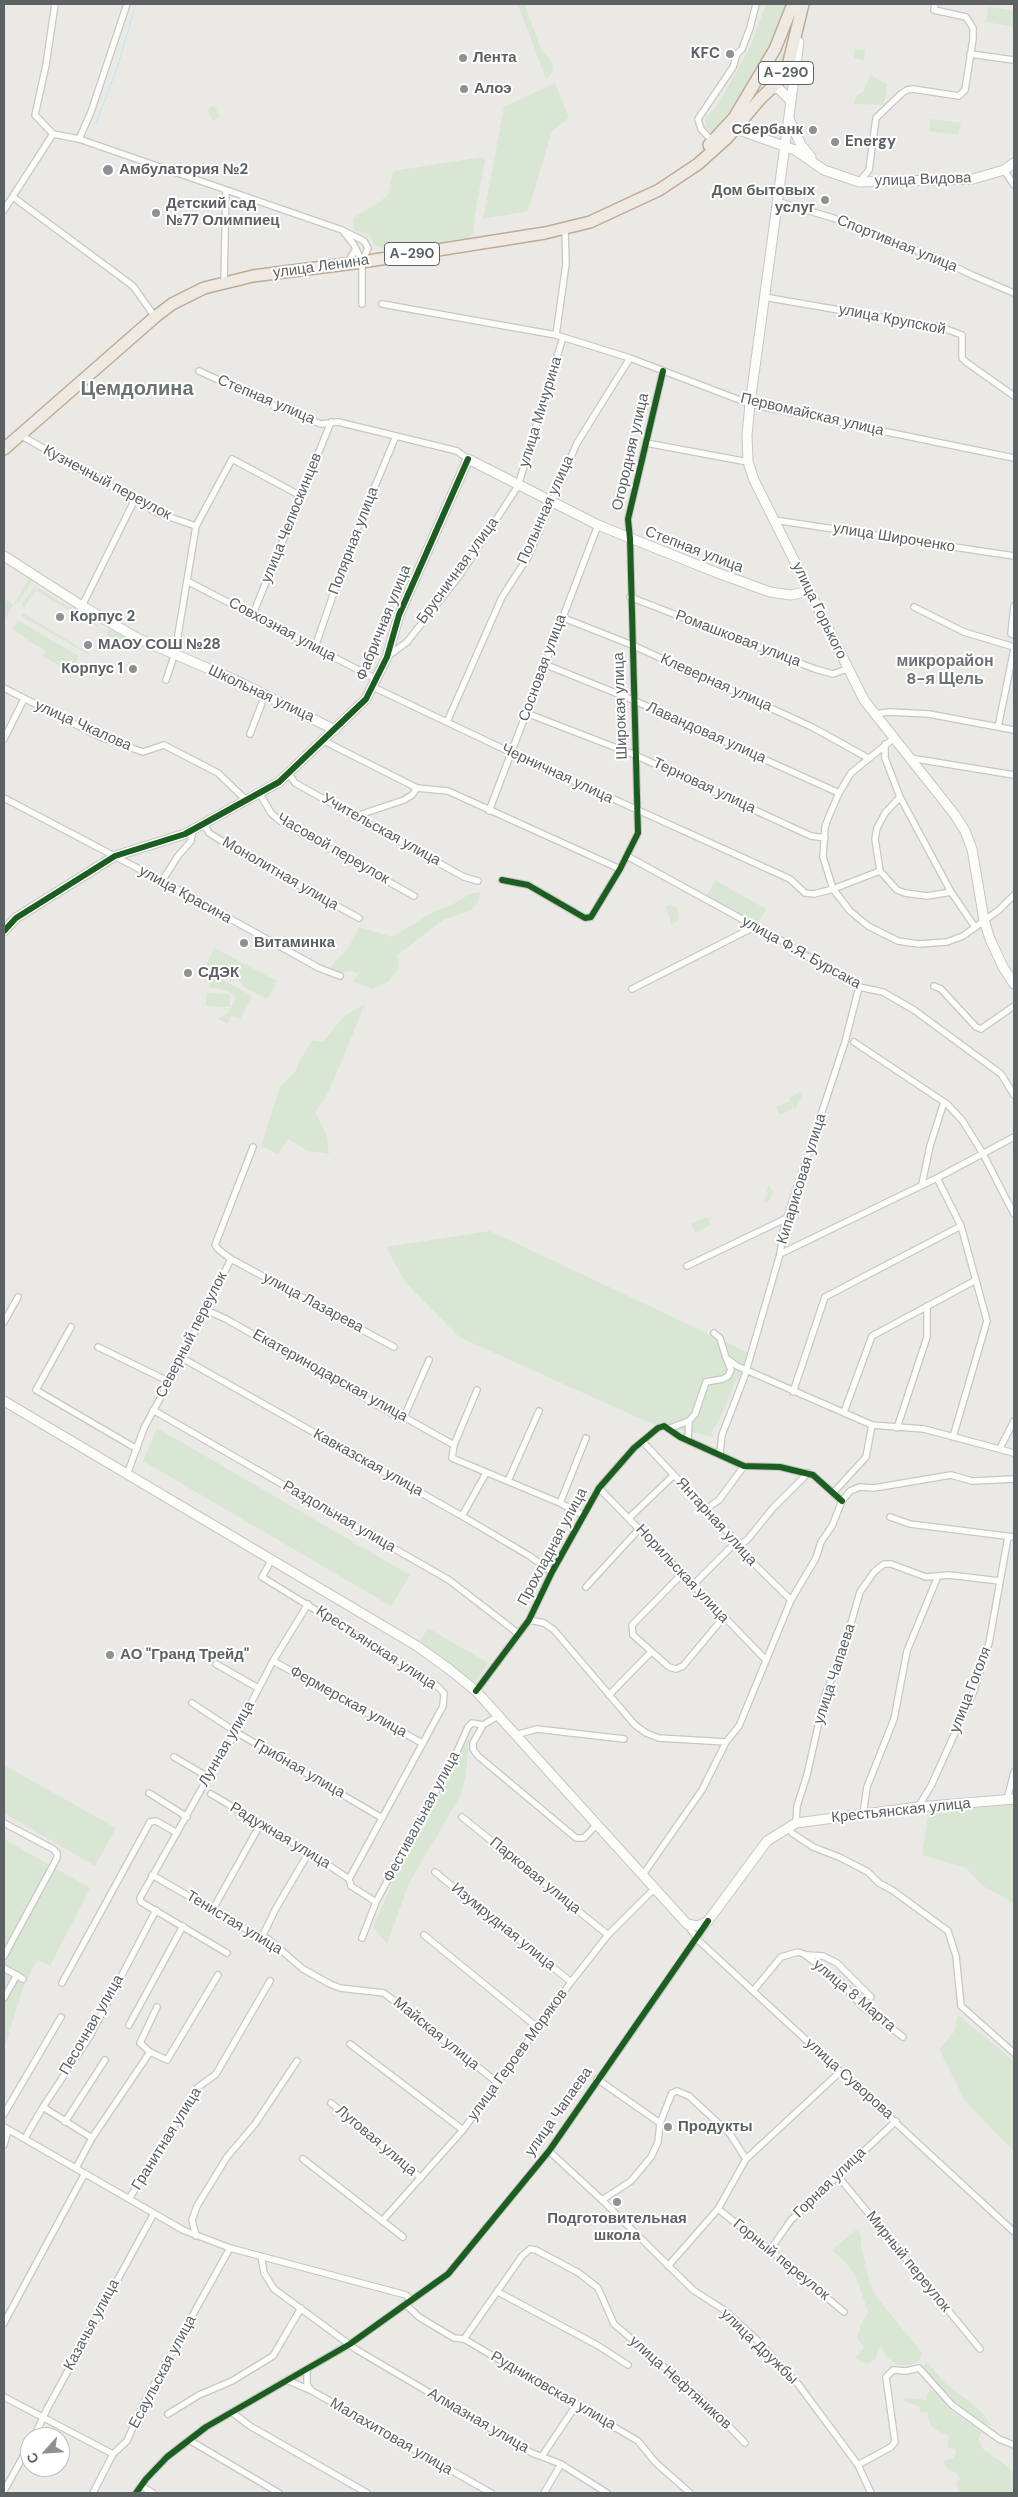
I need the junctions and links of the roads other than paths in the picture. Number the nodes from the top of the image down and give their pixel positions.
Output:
1 (55, 4) edge
2 (127, 4) edge
3 (756, 4) edge
4 (795, 4) edge
5 (804, 4) edge
6 (935, 4) edge
7 (970, 54) junction
8 (1014, 60) edge
9 (770, 88) junction
10 (790, 100) junction
11 (788, 116) junction
12 (733, 124) junction
13 (53, 134) junction
14 (750, 134) junction
15 (727, 138) junction
16 (79, 139) junction
17 (712, 142) junction
18 (784, 144) junction
19 (1014, 162) edge
20 (819, 167) junction
21 (1004, 170) junction
22 (683, 174) junction
23 (859, 182) junction
24 (1014, 185) edge
25 (226, 190) junction
26 (13, 197) junction
27 (776, 201) junction
28 (4, 210) edge
29 (564, 228) junction
30 (342, 230) junction
31 (368, 248) junction
32 (356, 249) junction
33 (381, 259) junction
34 (362, 262) junction
35 (346, 264) junction
36 (224, 282) junction
37 (1014, 293) edge
38 (764, 297) junction
39 (362, 304) dead end
40 (382, 304) dead end
41 (155, 316) junction
42 (556, 335) junction
43 (563, 337) junction
44 (630, 358) junction
45 (199, 371) dead end
46 (663, 371) junction
47 (1014, 396) edge
48 (750, 404) junction
49 (331, 422) junction
50 (20, 435) junction
51 (396, 436) junction
52 (646, 443) junction
53 (4, 449) edge
54 (1014, 458) edge
55 (468, 459) junction
56 (748, 462) junction
57 (518, 486) junction
58 (301, 496) junction
59 (134, 501) junction
60 (552, 501) junction
61 (774, 520) junction
62 (598, 525) junction
63 (196, 526) junction
64 (630, 540) junction
65 (4, 556) edge
66 (1014, 556) edge
67 (186, 581) junction
68 (809, 591) junction
69 (630, 597) junction
70 (82, 606) junction
71 (1014, 606) edge
72 (914, 607) dead end
73 (253, 614) junction
74 (561, 617) junction
75 (1014, 635) edge
76 (632, 645) junction
77 (315, 647) junction
78 (1014, 648) edge
79 (175, 653) junction
80 (390, 654) junction
81 (544, 664) junction
82 (847, 669) junction
83 (166, 680) dead end
84 (375, 683) junction
85 (4, 688) edge
86 (265, 694) junction
87 (24, 699) junction
88 (634, 700) junction
89 (526, 713) junction
90 (874, 714) junction
91 (447, 722) junction
92 (998, 727) junction
93 (335, 730) junction
94 (1014, 730) edge
95 (250, 734) dead end
96 (4, 739) edge
97 (324, 741) junction
98 (889, 742) junction
99 (512, 753) junction
100 (635, 755) junction
101 (868, 758) junction
102 (908, 758) junction
103 (288, 774) junction
104 (1014, 775) edge
105 (417, 788) junction
106 (839, 793) junction
107 (260, 794) junction
108 (900, 797) junction
109 (4, 798) edge
110 (247, 801) junction
111 (637, 810) junction
112 (489, 811) junction
113 (356, 816) junction
114 (204, 824) junction
115 (193, 830) junction
116 (825, 838) junction
117 (115, 856) junction
118 (627, 856) junction
119 (620, 869) junction
120 (880, 871) junction
121 (502, 880) dead end
122 (162, 881) junction
123 (478, 881) dead end
124 (833, 889) junction
125 (951, 892) junction
126 (1014, 895) edge
127 (414, 896) dead end
128 (359, 918) dead end
129 (984, 920) junction
130 (754, 927) junction
131 (975, 927) junction
132 (4, 931) edge
133 (340, 976) dead end
134 (1014, 984) edge
135 (934, 986) dead end
136 (859, 988) junction
137 (632, 989) dead end
138 (1014, 1006) edge
139 (854, 1042) dead end
140 (1014, 1095) edge
141 (944, 1102) junction
142 (1014, 1137) edge
143 (253, 1147) dead end
144 (982, 1152) junction
145 (936, 1178) junction
146 (922, 1184) junction
147 (1014, 1214) edge
148 (787, 1218) junction
149 (961, 1226) junction
150 (780, 1254) junction
151 (231, 1259) junction
152 (687, 1266) dead end
153 (976, 1280) junction
154 (18, 1297) dead end
155 (927, 1306) junction
156 (206, 1310) junction
157 (4, 1322) edge
158 (71, 1327) dead end
159 (714, 1333) dead end
160 (98, 1347) dead end
161 (394, 1347) dead end
162 (182, 1358) junction
163 (726, 1358) junction
164 (428, 1360) dead end
165 (737, 1366) junction
166 (731, 1370) junction
167 (746, 1370) junction
168 (168, 1381) junction
169 (477, 1390) dead end
170 (793, 1392) junction
171 (4, 1401) edge
172 (153, 1410) junction
173 (539, 1411) dead end
174 (844, 1412) junction
175 (404, 1416) junction
176 (689, 1421) junction
177 (1014, 1421) edge
178 (872, 1425) junction
179 (667, 1427) junction
180 (897, 1428) junction
181 (953, 1437) junction
182 (586, 1438) dead end
183 (688, 1440) junction
184 (643, 1442) junction
185 (454, 1444) junction
186 (1000, 1448) junction
187 (137, 1449) junction
188 (720, 1453) junction
189 (1014, 1453) edge
190 (744, 1466) junction
191 (128, 1472) junction
192 (486, 1473) junction
193 (808, 1474) junction
194 (674, 1476) junction
195 (1014, 1479) edge
196 (508, 1481) junction
197 (599, 1488) junction
198 (833, 1493) junction
199 (842, 1501) junction
200 (560, 1503) junction
201 (706, 1509) junction
202 (583, 1515) junction
203 (462, 1516) junction
204 (630, 1517) junction
205 (890, 1517) dead end
206 (640, 1528) junction
207 (1011, 1537) edge
208 (736, 1543) junction
209 (272, 1559) junction
210 (552, 1572) junction
211 (682, 1574) junction
212 (938, 1576) junction
213 (1000, 1581) junction
214 (693, 1584) junction
215 (586, 1587) dead end
216 (791, 1600) junction
217 (308, 1604) junction
218 (723, 1618) junction
219 (529, 1620) junction
220 (519, 1634) junction
221 (652, 1652) junction
222 (766, 1660) junction
223 (274, 1661) junction
224 (216, 1664) dead end
225 (258, 1688) junction
226 (476, 1691) junction
227 (609, 1695) junction
228 (192, 1703) dead end
229 (498, 1716) junction
230 (483, 1724) junction
231 (236, 1732) junction
232 (515, 1735) junction
233 (624, 1739) dead end
234 (726, 1742) junction
235 (422, 1743) junction
236 (174, 1757) dead end
237 (1014, 1772) edge
238 (208, 1777) junction
239 (149, 1793) dead end
240 (211, 1794) dead end
241 (1011, 1799) edge
242 (918, 1807) junction
243 (863, 1814) junction
244 (187, 1816) junction
245 (462, 1817) dead end
246 (382, 1818) junction
247 (4, 1823) edge
248 (261, 1823) junction
249 (596, 1825) junction
250 (792, 1825) junction
251 (177, 1834) junction
252 (309, 1852) junction
253 (435, 1872) dead end
254 (152, 1875) junction
255 (642, 1876) junction
256 (348, 1879) junction
257 (654, 1890) junction
258 (376, 1902) junction
259 (213, 1909) junction
260 (156, 1910) junction
261 (708, 1921) junction
262 (687, 1924) junction
263 (183, 1926) junction
264 (608, 1935) junction
265 (424, 1936) dead end
266 (262, 1937) junction
267 (362, 1938) dead end
268 (697, 1939) junction
269 (227, 1953) dead end
270 (804, 1954) junction
271 (4, 1956) edge
272 (4, 1968) edge
273 (848, 1974) junction
274 (218, 1975) dead end
275 (270, 1980) dead end
276 (571, 1982) junction
277 (841, 1982) junction
278 (62, 1983) dead end
279 (340, 1988) joint
280 (753, 1991) junction
281 (871, 1997) dead end
282 (4, 1998) edge
283 (157, 2007) dead end
284 (61, 2017) dead end
285 (129, 2025) dead end
286 (538, 2028) junction
287 (903, 2037) dead end
288 (350, 2044) dead end
289 (150, 2052) junction
290 (1014, 2053) edge
291 (105, 2060) dead end
292 (296, 2061) dead end
293 (841, 2071) junction
294 (597, 2079) junction
295 (498, 2084) junction
296 (331, 2103) dead end
297 (43, 2107) junction
298 (4, 2114) edge
299 (896, 2121) junction
300 (66, 2122) junction
301 (660, 2123) junction
302 (6, 2128) edge
303 (463, 2130) junction
304 (25, 2138) junction
305 (92, 2138) junction
306 (4, 2145) edge
307 (548, 2151) junction
308 (303, 2159) dead end
309 (746, 2159) junction
310 (76, 2168) junction
311 (85, 2173) junction
312 (837, 2175) junction
313 (421, 2178) junction
314 (129, 2200) junction
315 (602, 2200) junction
316 (718, 2209) junction
317 (153, 2215) junction
318 (382, 2222) junction
319 (1014, 2232) edge
320 (196, 2236) junction
321 (403, 2237) dead end
322 (230, 2248) junction
323 (770, 2250) junction
324 (261, 2256) junction
325 (668, 2266) junction
326 (498, 2292) junction
327 (411, 2300) junction
328 (405, 2304) junction
329 (302, 2308) junction
330 (844, 2312) dead end
331 (4, 2323) edge
332 (464, 2339) junction
333 (350, 2344) junction
334 (980, 2349) dead end
335 (628, 2365) dead end
336 (307, 2369) junction
337 (290, 2381) junction
338 (312, 2391) junction
339 (4, 2397) edge
340 (577, 2404) junction
341 (233, 2413) junction
342 (168, 2414) dead end
343 (44, 2419) junction
344 (40, 2427) edge
345 (189, 2440) junction
346 (745, 2444) dead end
347 (1014, 2445) edge
348 (113, 2454) junction
349 (542, 2456) junction
350 (20, 2462) edge
351 (561, 2464) junction
352 (858, 2465) junction
353 (141, 2486) junction
354 (4, 2491) edge
355 (93, 2493) edge
356 (136, 2493) edge
357 (154, 2493) edge
358 (279, 2493) edge
359 (367, 2493) edge
360 (491, 2493) edge
361 (544, 2493) edge
362 (607, 2493) edge
363 (690, 2493) edge
364 (871, 2493) edge

1 - 13 street
2 - 16 street
3 - 17 street
4 - 12 highway, А-290
5 - 9 highway, А-290
5 - 10 main road
6 - 7 street, улица Видова
7 - 8 street
7 - 23 street, улица Видова
9 - 10 main road
9 - 12 highway, А-290
10 - 11 main road
11 - 18 main road
11 - 20 main road
12 - 14 main road
12 - 15 highway, А-290
12 - 17 highway, А-290
12 - 18 main road
13 - 16 street
13 - 26 street
14 - 15 main road
14 - 18 main road
15 - 22 highway, А-290
16 - 25 street
17 - 22 highway, А-290
18 - 20 main road, улица Видова
18 - 27 main road, улица Горького
19 - 21 main road, улица Видова
20 - 23 main road, улица Видова
21 - 23 main road, улица Видова
21 - 24 street
22 - 29 highway, улица Ленина / А-290
25 - 30 street
25 - 36 street
26 - 28 street
26 - 41 street
27 - 37 street, Спортивная улица
27 - 38 main road, улица Горького
29 - 33 highway, улица Ленина / А-290
29 - 42 street, улица Мичурина
30 - 31 street
30 - 32 street
31 - 33 street
31 - 34 street
32 - 34 street
32 - 35 street
33 - 34 highway, улица Ленина / А-290
34 - 35 highway, улица Ленина / А-290
34 - 39 street
35 - 36 highway, улица Ленина / А-290
36 - 41 highway, улица Ленина / А-290
38 - 47 street, улица Крупской
38 - 48 main road, улица Горького
40 - 42 street, Первомайская улица
41 - 50 highway, улица Ленина / А-290
42 - 43 street, Первомайская улица
43 - 44 street, Первомайская улица
43 - 57 street, улица Мичурина
44 - 46 street, Первомайская улица
44 - 60 street, Полынная улица
45 - 49 street, Степная улица
46 - 48 street, Первомайская улица
46 - 52 street, Огородняя улица
48 - 54 street, Первомайская улица
48 - 56 main road, улица Горького
49 - 51 street, Степная улица
49 - 58 street, улица Челюскинцев
50 - 53 highway, улица Ленина / А-290
50 - 59 street, Кузнечный переулок
51 - 55 street, Степная улица
51 - 77 street, Полярная улица
52 - 56 street
52 - 64 street, Огородняя улица
55 - 57 main road, Степная улица
55 - 80 main road, Фабричная улица
56 - 61 main road, улица Горького
57 - 60 main road, Степная улица
57 - 80 street, Брусничная улица
58 - 63 street
58 - 73 street, улица Челюскинцев
59 - 63 street, Кузнечный переулок
59 - 70 street
60 - 62 main road, Степная улица
60 - 91 street, Полынная улица
61 - 66 street, улица Широченко
61 - 68 main road, улица Горького
62 - 64 main road, Степная улица
62 - 74 street, Сосновая улица
63 - 67 street
64 - 68 main road, Степная улица
64 - 69 street, Широкая улица
65 - 70 main road, Школьная улица
67 - 73 street, Совхозная улица
67 - 79 street
68 - 82 main road, улица Горького
69 - 76 street, Широкая улица
69 - 82 street, Ромашковая улица
70 - 79 main road, Школьная улица
71 - 75 street
72 - 78 street
73 - 77 street, Совхозная улица
74 - 76 street, Клеверная улица
74 - 81 street, Сосновая улица
76 - 88 street, Широкая улица
76 - 101 street, Клеверная улица
77 - 84 street, Совхозная улица
78 - 92 street
79 - 83 street
79 - 86 main road, Школьная улица
80 - 84 main road, Фабричная улица
81 - 88 street, Лавандовая улица
81 - 89 street, Сосновая улица
82 - 90 main road, улица Горького
84 - 91 street, Черничная улица
84 - 93 main road, Фабричная улица
85 - 87 street, улица Чкалова
86 - 93 main road, Школьная улица
86 - 95 street
87 - 96 street
87 - 110 street, улица Чкалова
88 - 100 street, Широкая улица
88 - 106 street, Лавандовая улица
89 - 99 street, Сосновая улица
89 - 100 street, Терновая улица
90 - 92 street
90 - 98 main road, улица Горького
91 - 99 street, Черничная улица
92 - 94 street
93 - 97 main road, Фабричная улица
97 - 103 main road, Фабричная улица
97 - 105 street, Школьная улица
98 - 101 street
98 - 102 main road, улица Горького
98 - 108 street
99 - 111 street, Черничная улица
99 - 112 street, Сосновая улица
100 - 111 street, Широкая улица
100 - 116 street, Терновая улица
101 - 106 street
102 - 104 street
102 - 129 main road, улица Горького
103 - 107 main road, Фабричная улица
103 - 113 street, Учительская улица
105 - 112 street, Школьная улица
105 - 113 street
106 - 116 street
107 - 110 main road, Фабричная улица
107 - 127 street, Часовой переулок
108 - 120 street
108 - 125 street
109 - 117 street, улица Красина
110 - 114 main road, Фабричная улица
111 - 118 street, Широкая улица
111 - 124 street, Черничная улица
112 - 119 street, Школьная улица
113 - 123 street, Учительская улица
114 - 115 main road, Фабричная улица
114 - 128 street, Монолитная улица
115 - 117 main road, Фабричная улица
115 - 122 street
116 - 124 street
117 - 122 street, улица Красина
117 - 132 main road, Фабричная улица
118 - 119 street, Широкая улица
118 - 130 street, улица Ф.Я. Бурсака
119 - 121 street, Широкая улица
120 - 124 street, Черничная улица
120 - 125 street
122 - 133 street, улица Красина
124 - 131 street
125 - 131 street
126 - 129 street
129 - 131 street
129 - 134 main road, улица Горького
130 - 136 street, улица Ф.Я. Бурсака
130 - 137 street
135 - 138 street
136 - 140 street, улица Ф.Я. Бурсака
136 - 148 street, Кипарисовая улица
139 - 141 street
141 - 144 street
141 - 146 street
142 - 144 street
143 - 151 street, Северный переулок
144 - 145 street
144 - 147 street
145 - 146 street
145 - 149 street
146 - 150 street
148 - 150 street, Кипарисовая улица
148 - 152 street
149 - 153 street
149 - 170 street
150 - 167 street, Кипарисовая улица
151 - 156 street, Северный переулок
151 - 161 street, улица Лазарева
153 - 155 street
153 - 181 street
154 - 157 street
155 - 174 street
155 - 180 street
156 - 162 street, Северный переулок
156 - 175 street, Екатеринодарская улица
158 - 187 street
159 - 163 street
160 - 168 street
162 - 168 street, Северный переулок
162 - 203 street, Кавказская улица
163 - 165 street
163 - 166 street
164 - 175 street
165 - 166 street
165 - 167 street
166 - 176 street
167 - 170 street
167 - 188 street, Кипарисовая улица
168 - 172 street, Северный переулок
169 - 185 street
170 - 174 street
171 - 191 main road
172 - 187 street, Северный переулок
172 - 220 street, Раздольная улица
173 - 196 street
174 - 178 street
175 - 185 street, Екатеринодарская улица
176 - 179 street, Прохладная улица
176 - 183 street
177 - 186 street
178 - 180 street
178 - 198 street
179 - 183 street
179 - 184 street, Прохладная улица
180 - 181 street
181 - 186 street
182 - 200 street
183 - 188 street
184 - 194 street, Янтарная улица
184 - 197 street, Прохладная улица
185 - 192 street
186 - 189 street
187 - 191 street, Северный переулок
188 - 190 street
190 - 193 street
190 - 201 street
191 - 209 main road
192 - 196 street
192 - 203 street
193 - 198 street
193 - 208 street
194 - 201 street, Янтарная улица
194 - 204 street
195 - 199 street
196 - 200 street
197 - 202 street, Прохладная улица
197 - 204 street, Норильская улица
198 - 199 street
199 - 216 street
200 - 202 street
201 - 208 street, Янтарная улица
202 - 210 street, Прохладная улица
203 - 210 street, Кавказская улица
204 - 206 street, Норильская улица
205 - 207 street
206 - 211 street, Норильская улица
206 - 215 street
207 - 213 street, улица Гоголя
208 - 214 street
208 - 216 street, Янтарная улица
209 - 217 street, Крестьянская улица
209 - 226 main road
210 - 219 street, Прохладная улица
211 - 214 street, Норильская улица
211 - 221 street
212 - 213 street
212 - 243 street
212 - 250 street, улица Чапаева
213 - 242 street, улица Гоголя
214 - 218 street, Норильская улица
216 - 222 street
217 - 223 street, Лунная улица
217 - 235 street, Крестьянская улица
218 - 221 street
218 - 222 street, Норильская улица
219 - 220 street, Прохладная улица
219 - 227 street
220 - 226 street, Прохладная улица
221 - 227 street
222 - 234 street
223 - 225 street, Лунная улица
223 - 235 street, Фермерская улица
224 - 225 street
225 - 231 street, Лунная улица
226 - 229 main road
227 - 234 street
228 - 231 street, Грибная улица
229 - 230 street, Фестивальная улица
229 - 232 main road
230 - 249 street
230 - 258 street, Фестивальная улица
231 - 238 street, Лунная улица
231 - 246 street, Грибная улица
232 - 233 street
232 - 249 main road
234 - 255 street
235 - 246 street
236 - 238 street
237 - 241 street
238 - 244 street, Лунная улица
239 - 244 street
240 - 248 street, Радужная улица
241 - 242 main road, Крестьянская улица
242 - 243 main road, Крестьянская улица
243 - 250 main road, Крестьянская улица
244 - 251 street, Лунная улица
245 - 264 street, Парковая улица
246 - 256 street
247 - 271 street
248 - 252 street, Радужная улица
248 - 259 street
249 - 255 main road
250 - 261 main road, улица Чапаева
250 - 290 street
251 - 254 street, Лунная улица
251 - 278 street
252 - 256 street, Радужная улица
252 - 266 street
253 - 276 street, Изумрудная улица
254 - 259 street, Тенистая улица
254 - 260 street, Лунная улица
255 - 257 main road
256 - 258 street, Радужная улица
257 - 262 main road
257 - 264 street, улица Героев Моряков
258 - 267 street, Фестивальная улица
259 - 266 street, Тенистая улица
260 - 263 street
260 - 297 street, Песочная улица
261 - 262 main road
261 - 268 street, улица Чапаева
262 - 268 street, улица Суворова
263 - 269 street
263 - 285 street
264 - 276 street, улица Героев Моряков
265 - 286 street
266 - 279 street, Тенистая улица
268 - 280 street, улица Суворова
268 - 294 street, улица Чапаева
270 - 273 street, улица 8 Марта
270 - 277 street, улица 8 Марта
270 - 280 street, улица 8 Марта
272 - 282 street
273 - 277 street
273 - 281 street, улица 8 Марта
274 - 289 street
275 - 314 street, Гранитная улица
276 - 286 street, улица Героев Моряков
277 - 287 street, улица 8 Марта
279 - 295 street, Майская улица
280 - 293 street, улица Суворова
283 - 289 street
284 - 298 street
286 - 295 street, улица Героев Моряков
288 - 303 street
289 - 305 street
291 - 300 street
292 - 320 street
293 - 299 street, улица Суворова
293 - 309 street
294 - 301 street
294 - 307 street, улица Чапаева
295 - 303 street, улица Героев Моряков
296 - 313 street, Луговая улица
297 - 300 street
297 - 304 street, Песочная улица
299 - 312 street, Горная улица
299 - 319 street, улица Суворова
300 - 305 street
301 - 309 street
301 - 315 street
302 - 304 street
302 - 306 street
303 - 313 street, улица Героев Моряков
304 - 310 street
305 - 310 street
307 - 315 street, улица Дружбы
307 - 327 street, улица Чапаева
308 - 318 street
309 - 316 street
310 - 311 street
311 - 314 street
311 - 331 street
312 - 323 street, Горная улица
312 - 334 street, Мирный переулок
313 - 318 street, улица Героев Моряков
314 - 317 street
315 - 325 street, улица Дружбы
316 - 323 street, Горный переулок
316 - 325 street
317 - 320 street
317 - 343 street, Казачья улица
318 - 321 street
320 - 322 street
322 - 324 street
322 - 348 street, Есаульская улица
323 - 330 street, Горный переулок
324 - 327 street
324 - 329 street, Алмазная улица
325 - 352 street, улица Дружбы
326 - 332 street
326 - 335 street, улица Нефтяников
326 - 346 street, улица Нефтяников
327 - 328 street, улица Чапаева
328 - 332 street, Рудниковская улица
328 - 333 street, улица Чапаева
329 - 333 street, Алмазная улица
329 - 342 street
332 - 340 street, Рудниковская улица
333 - 336 street, улица Чапаева
333 - 349 street, Алмазная улица
336 - 337 street
336 - 338 street, Малахитовая улица
337 - 338 street
337 - 341 street
338 - 360 street, Малахитовая улица
339 - 343 street
340 - 349 street
340 - 363 street, Рудниковская улица
341 - 345 street
341 - 359 street
343 - 344 street, Казачья улица
343 - 348 street
345 - 353 street
345 - 358 street
347 - 352 street
348 - 355 street, Есаульская улица
349 - 351 street, Алмазная улица
350 - 354 street
351 - 361 street
351 - 362 street, Алмазная улица
352 - 364 street, улица Дружбы
353 - 356 street
353 - 357 street

